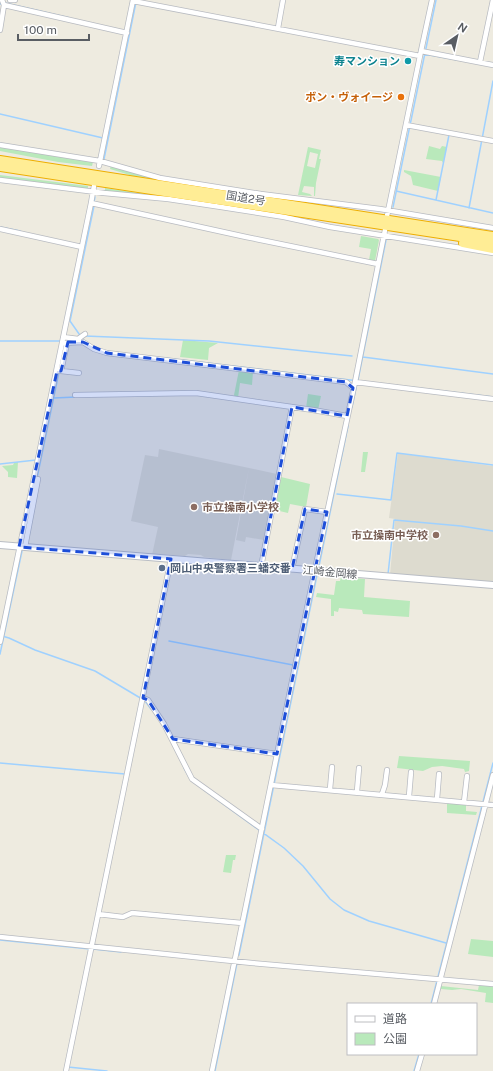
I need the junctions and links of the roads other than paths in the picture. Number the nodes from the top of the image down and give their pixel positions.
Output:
1 (10, 0) edge
2 (15, 0) edge
3 (283, 0) edge
4 (432, 0) edge
5 (493, 0) edge
6 (135, 1) edge
7 (3, 3) edge
8 (278, 28) junction
9 (0, 30) edge
10 (127, 33) junction
11 (423, 53) junction
12 (480, 62) junction
13 (493, 65) edge
14 (409, 125) junction
15 (493, 141) edge
16 (0, 145) edge
17 (0, 154) edge
18 (0, 160) edge
19 (99, 163) junction
20 (0, 167) edge
21 (46, 167) junction
22 (0, 172) edge
23 (0, 180) edge
24 (114, 184) junction
25 (94, 189) junction
26 (93, 204) junction
27 (388, 213) junction
28 (493, 228) edge
29 (0, 229) edge
30 (445, 229) junction
31 (414, 230) junction
32 (493, 232) edge
33 (384, 233) junction
34 (493, 236) edge
35 (493, 242) edge
36 (82, 247) junction
37 (493, 249) edge
38 (493, 253) edge
39 (378, 264) junction
40 (82, 336) dead end
41 (64, 342) junction
42 (59, 371) junction
43 (79, 373) dead end
44 (355, 383) junction
45 (75, 395) dead end
46 (493, 399) edge
47 (292, 407) junction
48 (347, 416) junction
49 (38, 479) dead end
50 (327, 512) junction
51 (0, 545) edge
52 (22, 547) junction
53 (171, 559) junction
54 (261, 566) junction
55 (292, 569) junction
56 (315, 571) junction
57 (493, 585) edge
58 (1, 637) edge
59 (143, 699) junction
60 (173, 739) junction
61 (277, 754) junction
62 (332, 767) dead end
63 (359, 768) dead end
64 (388, 770) dead end
65 (411, 772) dead end
66 (439, 774) dead end
67 (493, 775) edge
68 (467, 776) dead end
69 (273, 785) junction
70 (330, 789) junction
71 (357, 792) junction
72 (382, 794) junction
73 (409, 796) junction
74 (437, 799) junction
75 (464, 802) junction
76 (483, 804) junction
77 (493, 804) edge
78 (261, 831) junction
79 (98, 914) junction
80 (242, 923) junction
81 (0, 937) edge
82 (91, 947) junction
83 (234, 960) junction
84 (438, 980) junction
85 (493, 984) edge
86 (434, 1003) edge
87 (422, 1055) edge
88 (66, 1071) edge
89 (212, 1071) edge
90 (418, 1071) edge

1 - 2 street
3 - 8 street
4 - 11 street
5 - 12 street
6 - 8 street
6 - 10 street
7 - 9 street
7 - 10 street
8 - 11 street
10 - 19 street
11 - 12 street
11 - 14 street
12 - 13 street
14 - 15 street
14 - 27 street
16 - 19 street
17 - 21 highway
18 - 21 highway, 国道2号
19 - 27 street
20 - 24 highway, 国道2号
21 - 30 highway, 国道2号
22 - 24 highway
23 - 25 street
24 - 31 highway, 国道2号
25 - 26 street
25 - 33 street
26 - 36 street
26 - 39 street
27 - 28 street
29 - 36 street
30 - 32 highway
30 - 34 highway, 国道2号
31 - 35 highway, 国道2号
31 - 37 highway
33 - 38 street
33 - 39 street
36 - 41 street
39 - 44 street
40 - 41 street
41 - 42 street
41 - 44 street
42 - 43 street
42 - 52 street
44 - 46 street
44 - 48 street
45 - 47 street
47 - 48 street
47 - 54 street
48 - 50 street
49 - 52 street
50 - 55 street
50 - 56 street
51 - 52 main road, 江崎金岡線
52 - 53 main road, 江崎金岡線
52 - 58 street
53 - 54 main road, 江崎金岡線
53 - 59 street
54 - 55 main road, 江崎金岡線
55 - 56 main road, 江崎金岡線
56 - 57 main road, 江崎金岡線
56 - 61 street
59 - 60 street
59 - 79 street
60 - 61 street
60 - 78 street
61 - 69 street
62 - 70 street
63 - 71 street
64 - 72 street
65 - 73 street
66 - 74 street
67 - 76 street
68 - 75 street
69 - 70 street
69 - 78 street
70 - 71 street
71 - 72 street
72 - 73 street
73 - 74 street
74 - 75 street
75 - 76 street
76 - 77 street
76 - 84 street
78 - 80 street
79 - 80 street
79 - 82 street
80 - 83 street
81 - 82 street
82 - 83 street
82 - 88 street
83 - 84 street
83 - 89 street
84 - 85 street
84 - 86 street
87 - 90 street

